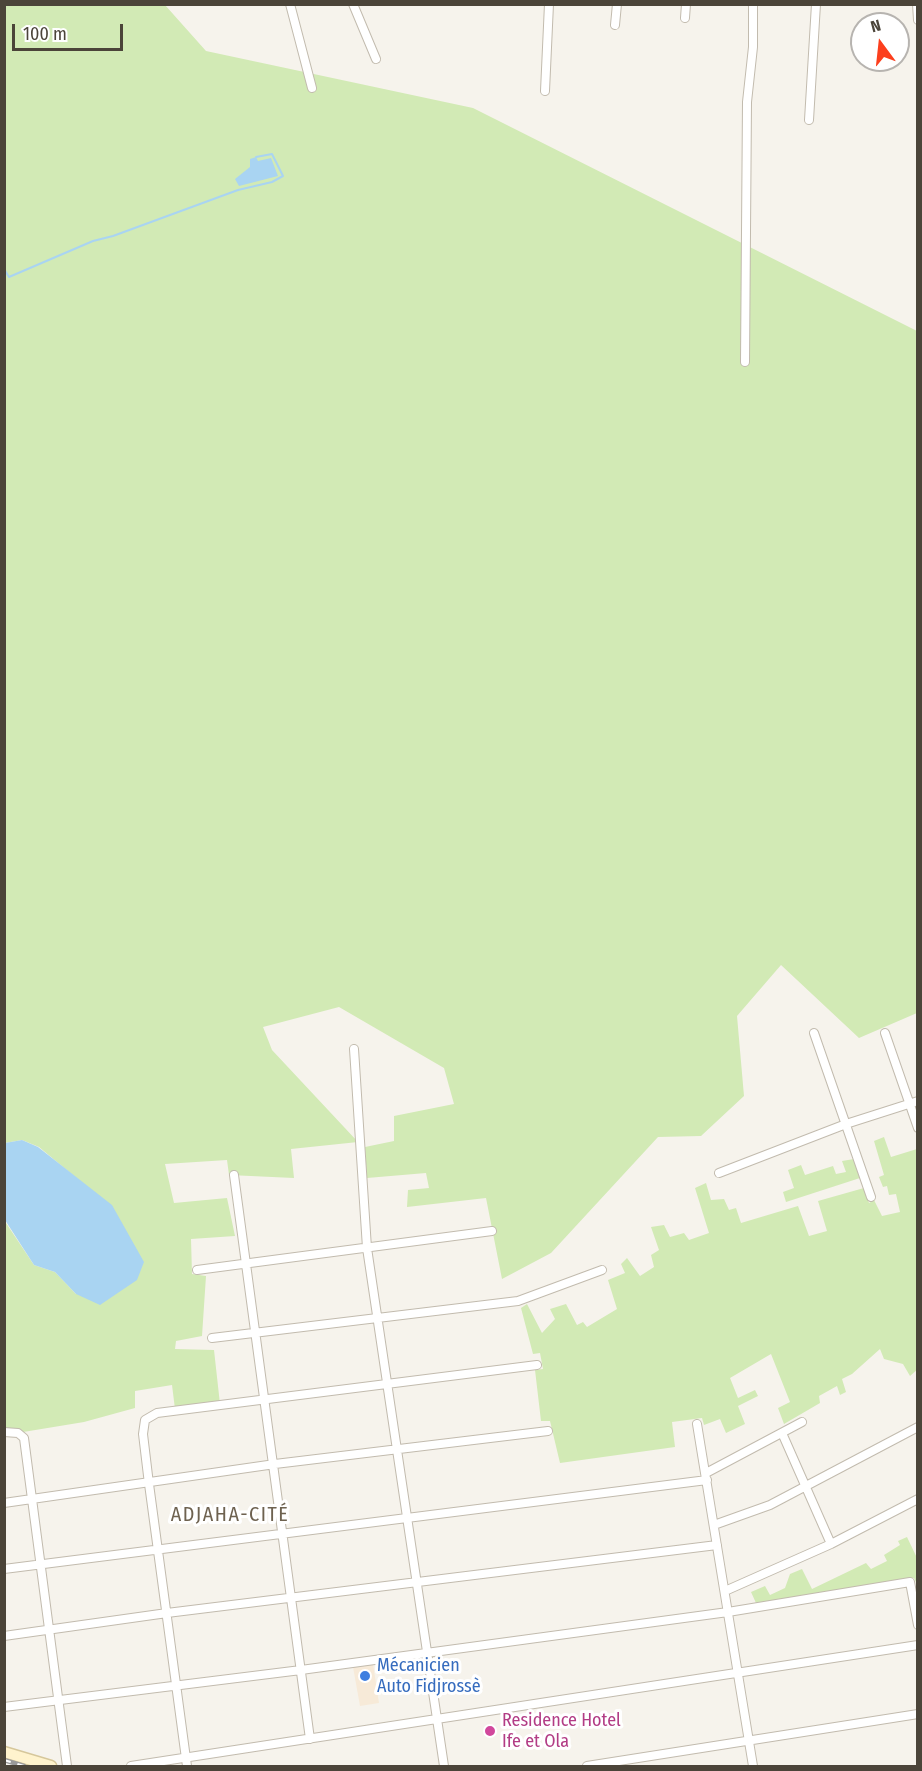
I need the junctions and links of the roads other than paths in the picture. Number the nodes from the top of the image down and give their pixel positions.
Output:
1 (290, 4) edge
2 (353, 4) edge
3 (549, 4) edge
4 (617, 4) edge
5 (686, 4) edge
6 (753, 4) edge
7 (816, 4) edge
8 (917, 4) edge
9 (685, 18) dead end
10 (918, 20) edge
11 (615, 25) dead end
12 (376, 59) dead end
13 (312, 88) dead end
14 (545, 91) dead end
15 (809, 120) dead end
16 (744, 362) dead end
17 (814, 1033) dead end
18 (885, 1033) dead end
19 (354, 1049) dead end
20 (914, 1103) edge
21 (846, 1124) junction
22 (918, 1128) edge
23 (719, 1173) dead end
24 (234, 1175) dead end
25 (871, 1197) dead end
26 (492, 1231) dead end
27 (367, 1248) junction
28 (246, 1264) junction
29 (197, 1270) dead end
30 (602, 1270) dead end
31 (378, 1318) junction
32 (255, 1333) junction
33 (212, 1338) dead end
34 (537, 1365) dead end
35 (388, 1385) junction
36 (265, 1401) junction
37 (802, 1422) dead end
38 (697, 1424) dead end
39 (918, 1427) edge
40 (548, 1431) dead end
41 (4, 1432) edge
42 (782, 1433) junction
43 (397, 1448) junction
44 (275, 1464) junction
45 (706, 1476) junction
46 (149, 1484) junction
47 (806, 1486) junction
48 (918, 1499) edge
49 (34, 1500) junction
50 (4, 1503) edge
51 (407, 1518) junction
52 (714, 1525) junction
53 (282, 1534) junction
54 (831, 1544) junction
55 (717, 1545) junction
56 (158, 1550) junction
57 (42, 1564) junction
58 (4, 1569) edge
59 (417, 1584) junction
60 (725, 1591) junction
61 (291, 1598) junction
62 (728, 1612) junction
63 (167, 1613) junction
64 (918, 1624) edge
65 (51, 1629) junction
66 (4, 1636) edge
67 (918, 1645) edge
68 (427, 1652) junction
69 (301, 1670) junction
70 (738, 1673) junction
71 (176, 1685) junction
72 (60, 1701) junction
73 (4, 1707) edge
74 (918, 1714) edge
75 (436, 1719) junction
76 (310, 1739) junction
77 (749, 1740) junction
78 (4, 1752) edge
79 (187, 1762) edge
80 (51, 1767) edge
81 (67, 1767) edge
82 (131, 1767) edge
83 (444, 1767) edge
84 (587, 1767) edge
85 (753, 1767) edge

1 - 13 street
2 - 12 street
3 - 14 street
4 - 11 street
5 - 9 street
6 - 16 street
7 - 15 street
8 - 10 street
17 - 21 street
18 - 20 street
19 - 27 street
20 - 21 street
20 - 22 street
21 - 23 street
21 - 25 street
24 - 28 street
26 - 27 street
27 - 28 street
27 - 31 street
28 - 29 street
28 - 32 street
30 - 31 street
31 - 32 street
31 - 35 street
32 - 33 street
32 - 36 street
34 - 35 street
35 - 36 street
35 - 43 street
36 - 44 street
36 - 46 street
37 - 42 street
38 - 45 street
39 - 47 street
40 - 43 street
41 - 49 street
42 - 45 street
42 - 47 street
43 - 44 street
43 - 51 street
44 - 46 street
44 - 53 street
45 - 51 street
45 - 52 street
46 - 49 street
46 - 56 street
47 - 52 street
47 - 54 street
48 - 54 street
49 - 50 street
49 - 57 street
51 - 53 street
51 - 59 street
52 - 55 street
53 - 56 street
53 - 61 street
54 - 60 street
55 - 59 street
55 - 60 street
56 - 57 street
56 - 63 street
57 - 58 street
57 - 65 street
59 - 61 street
59 - 68 street
60 - 62 street
61 - 63 street
61 - 69 street
62 - 64 street
62 - 68 street
62 - 70 street
63 - 65 street
63 - 71 street
65 - 66 street
65 - 72 street
67 - 70 street
68 - 69 street
68 - 75 street
69 - 71 street
69 - 76 street
70 - 75 street
70 - 77 street
71 - 72 street
71 - 79 street
72 - 73 street
72 - 81 street
74 - 77 street
75 - 76 street
75 - 83 street
76 - 79 street
77 - 84 street
77 - 85 street
78 - 80 main road
79 - 82 street

